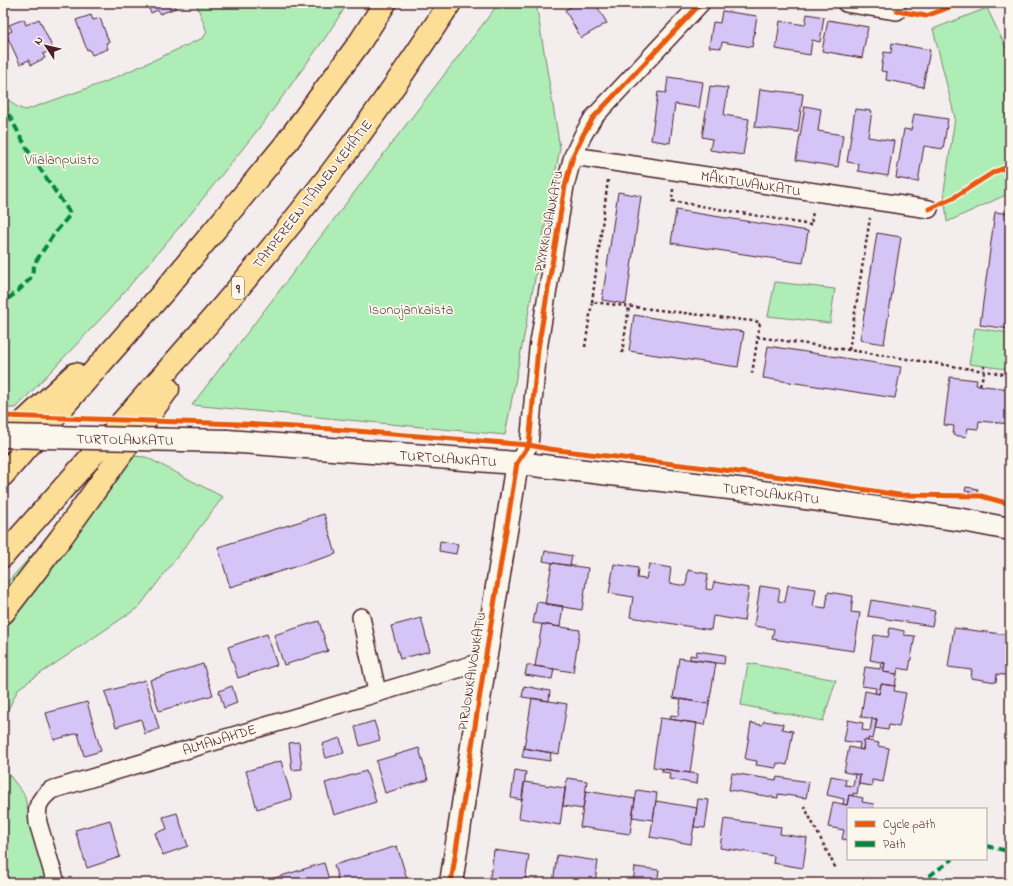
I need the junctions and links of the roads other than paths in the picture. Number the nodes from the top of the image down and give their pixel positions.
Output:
1 (385, 3) edge
2 (450, 3) edge
3 (702, 3) edge
4 (846, 3) edge
5 (897, 11) dead end
6 (573, 156) junction
7 (929, 209) dead end
8 (259, 263) junction
9 (166, 289) junction
10 (3, 436) edge
11 (3, 441) edge
12 (517, 463) junction
13 (3, 475) edge
14 (1010, 529) edge
15 (3, 556) edge
16 (3, 613) edge
17 (361, 617) dead end
18 (485, 660) junction
19 (376, 692) junction
20 (56, 883) edge
21 (452, 883) edge

1 - 9 highway
2 - 8 highway, TAMPEREEN ITÄINEN KEHÄTIE / 9
3 - 6 street, PYYKKIOJANKATU
4 - 5 street
6 - 7 street, MÄKITUVANKATU
6 - 12 street, PYYKKIOJANKATU
8 - 15 highway, TAMPEREEN ITÄINEN KEHÄTIE / 9
8 - 16 highway
9 - 11 highway
9 - 13 highway
10 - 12 main road, TURTOLANKATU, bridge
12 - 14 main road, TURTOLANKATU
12 - 18 main road, PIRJONKAIVONKATU
17 - 19 street
18 - 19 street, ALMANAHDE
18 - 21 main road, PIRJONKAIVONKATU
19 - 20 street, ALMANAHDE

